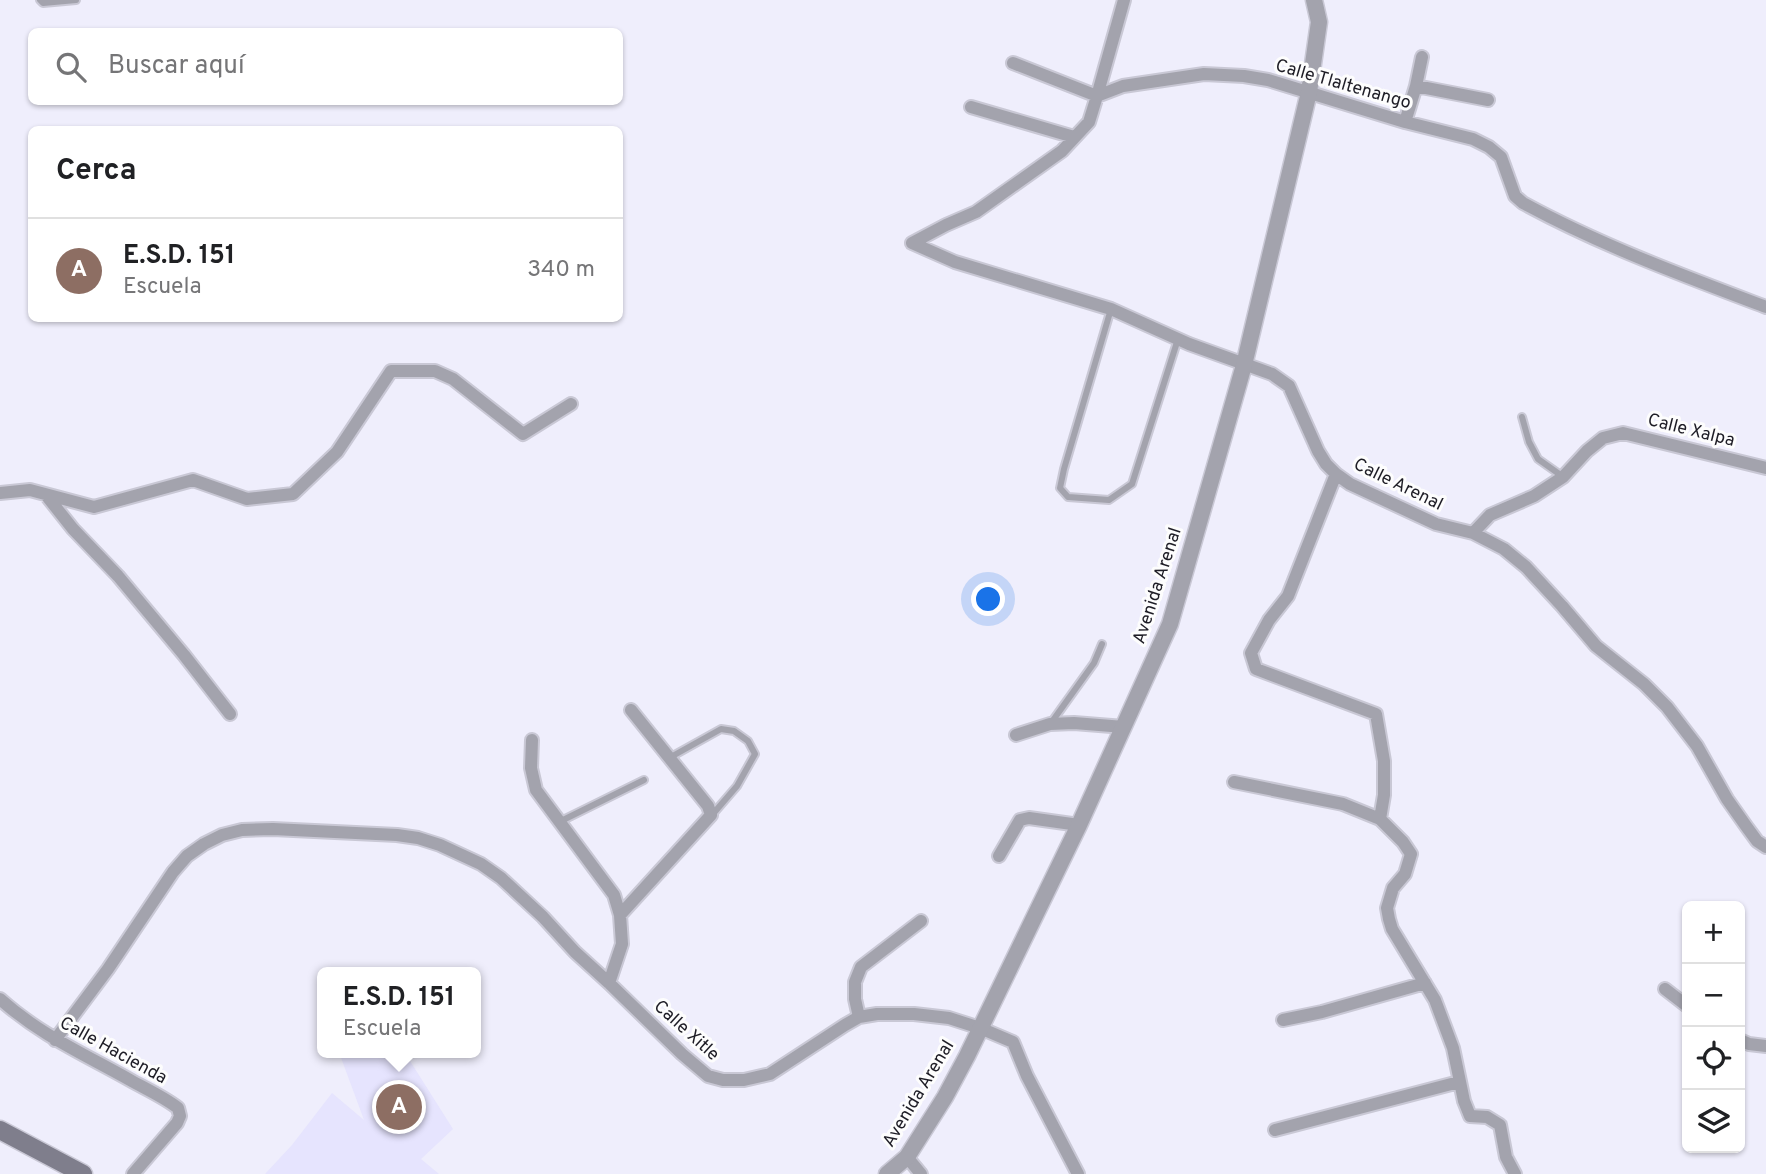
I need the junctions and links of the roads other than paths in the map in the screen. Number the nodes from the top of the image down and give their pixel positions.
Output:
1 (40, 0) edge
2 (76, 0) edge
3 (1124, 0) edge
4 (1314, 0) edge
5 (1422, 57) dead end
6 (1013, 63) dead end
7 (1416, 86) junction
8 (1309, 92) junction
9 (1097, 96) junction
10 (1488, 100) dead end
11 (971, 107) dead end
12 (1405, 122) junction
13 (1074, 137) junction
14 (1766, 307) edge
15 (1111, 309) junction
16 (1178, 339) junction
17 (1244, 365) junction
18 (571, 404) dead end
19 (1522, 417) dead end
20 (1766, 468) edge
21 (1336, 474) junction
22 (1563, 477) junction
23 (0, 493) edge
24 (46, 494) junction
25 (1473, 533) junction
26 (1102, 645) dead end
27 (631, 710) dead end
28 (230, 714) dead end
29 (1050, 724) junction
30 (1124, 727) junction
31 (1016, 735) dead end
32 (532, 740) dead end
33 (669, 758) junction
34 (644, 779) dead end
35 (1234, 782) dead end
36 (711, 815) junction
37 (1380, 819) junction
38 (559, 822) junction
39 (1079, 825) junction
40 (1766, 847) edge
41 (999, 856) dead end
42 (620, 915) junction
43 (921, 921) dead end
44 (609, 983) junction
45 (1425, 983) junction
46 (1665, 989) dead end
47 (0, 999) edge
48 (1682, 1002) edge
49 (859, 1017) junction
50 (1283, 1020) dead end
51 (980, 1028) junction
52 (55, 1040) junction
53 (1745, 1042) edge
54 (1766, 1046) edge
55 (1459, 1082) junction
56 (0, 1130) edge
57 (1275, 1130) dead end
58 (907, 1157) junction
59 (83, 1174) edge
60 (133, 1174) edge
61 (887, 1174) edge
62 (922, 1174) edge
63 (1078, 1174) edge
64 (1515, 1174) edge

1 - 2 lane
3 - 9 street
4 - 8 street, Avenida Arenal
5 - 7 street
6 - 9 street
7 - 10 street
7 - 12 street
8 - 9 street, Calle Tlaltenango
8 - 12 street, Calle Tlaltenango
8 - 17 street, Avenida Arenal
9 - 13 street
11 - 13 street
12 - 14 street, Calle Tlaltenango
13 - 15 street, Calle Arenal
15 - 16 street, Calle Arenal
15 - 16 lane
16 - 17 street, Calle Arenal
17 - 21 street, Calle Arenal
17 - 30 street, Avenida Arenal
18 - 24 street
19 - 22 lane
20 - 22 street, Calle Xalpa
21 - 25 street, Calle Arenal
21 - 37 street
22 - 25 street, Calle Xalpa
23 - 24 street
24 - 28 street
25 - 40 street, Calle Arenal
26 - 29 lane
27 - 33 street
29 - 30 street
29 - 31 street
30 - 39 street, Avenida Arenal
32 - 38 street
33 - 36 street
33 - 36 lane
34 - 38 lane
35 - 37 street
36 - 42 street
37 - 45 street
38 - 42 street
39 - 41 street
39 - 51 street, Avenida Arenal
42 - 44 street
43 - 49 street
44 - 49 street, Calle Xitle
44 - 52 street, Calle Xitle
45 - 50 street
45 - 55 street
46 - 48 street
47 - 52 street, Calle Hacienda
49 - 51 street, Calle Xitle
51 - 58 street, Avenida Arenal
51 - 63 street, Calle Xitle
52 - 60 street, Calle Hacienda
53 - 54 street
55 - 57 street
55 - 64 street
56 - 59 main road
58 - 61 street, Avenida Arenal
58 - 62 street

